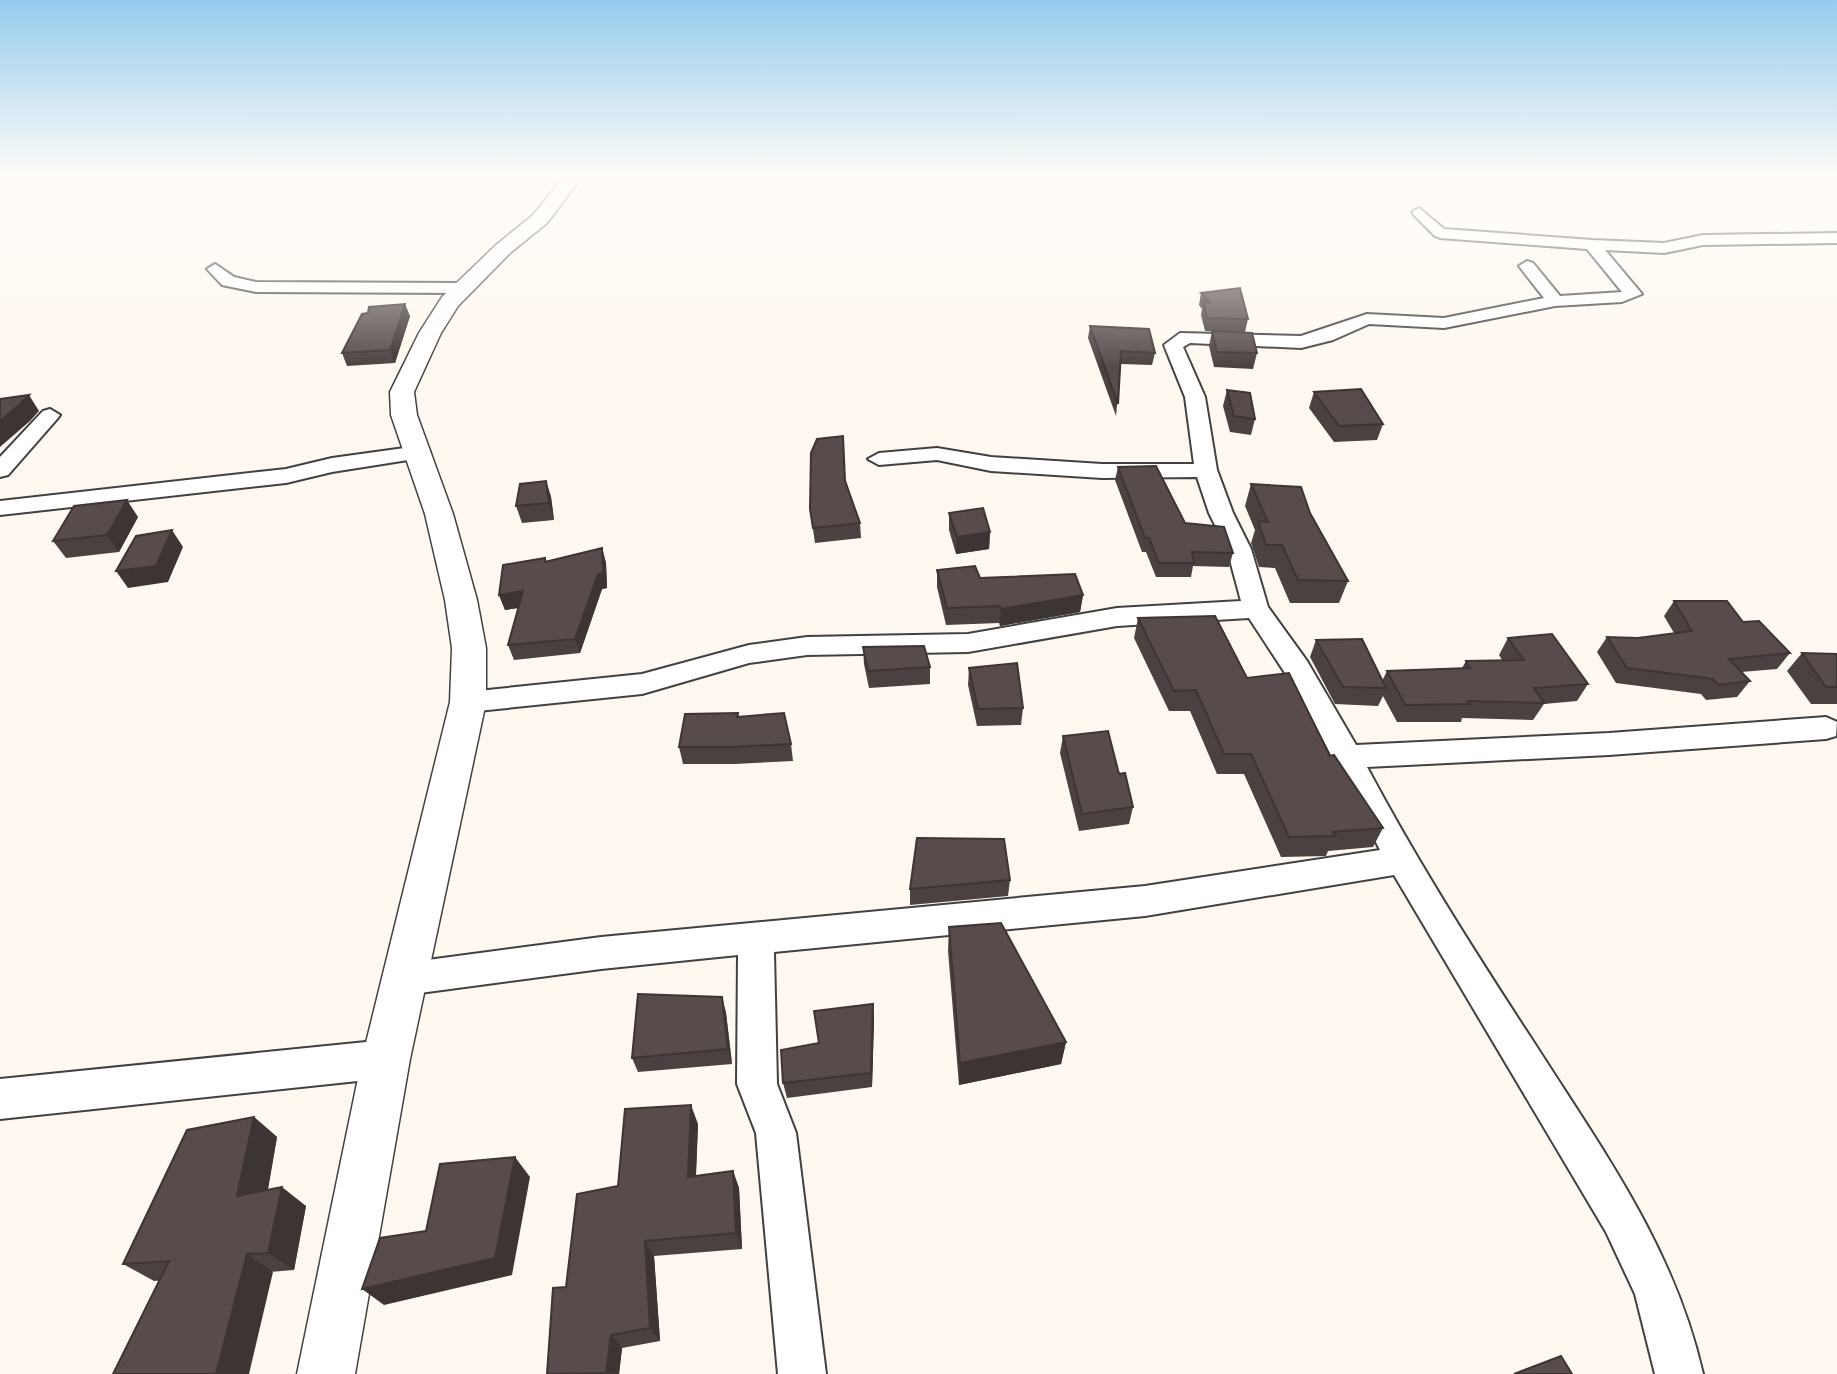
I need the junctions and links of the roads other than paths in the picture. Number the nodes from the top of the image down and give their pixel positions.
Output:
1 (516, 240) edge
2 (1530, 240) edge
3 (1702, 240) edge
4 (1814, 240) edge
5 (1592, 245) junction
6 (1837, 253) edge
7 (1527, 266) dead end
8 (215, 269) dead end
9 (462, 288) junction
10 (1555, 301) junction
11 (50, 415) dead end
12 (419, 452) junction
13 (879, 458) dead end
14 (0, 470) edge
15 (1206, 470) junction
16 (0, 508) edge
17 (1256, 609) junction
18 (468, 702) junction
19 (1826, 729) dead end
20 (1347, 757) junction
21 (1403, 860) junction
22 (756, 938) junction
23 (405, 979) junction
24 (386, 1059) junction
25 (0, 1099) edge
26 (326, 1374) edge
27 (802, 1374) edge
28 (1679, 1374) edge

1 - 9 street
2 - 5 street
3 - 5 street
4 - 6 street
5 - 10 street
7 - 10 street
8 - 9 street
9 - 12 street
10 - 15 street
11 - 14 street
12 - 16 street
12 - 18 street
13 - 15 street
15 - 17 street
17 - 18 street
17 - 20 street
18 - 23 street
19 - 20 street
20 - 21 street
21 - 22 street
21 - 28 street
22 - 23 street
22 - 27 street
23 - 24 street
24 - 25 street
24 - 26 street

